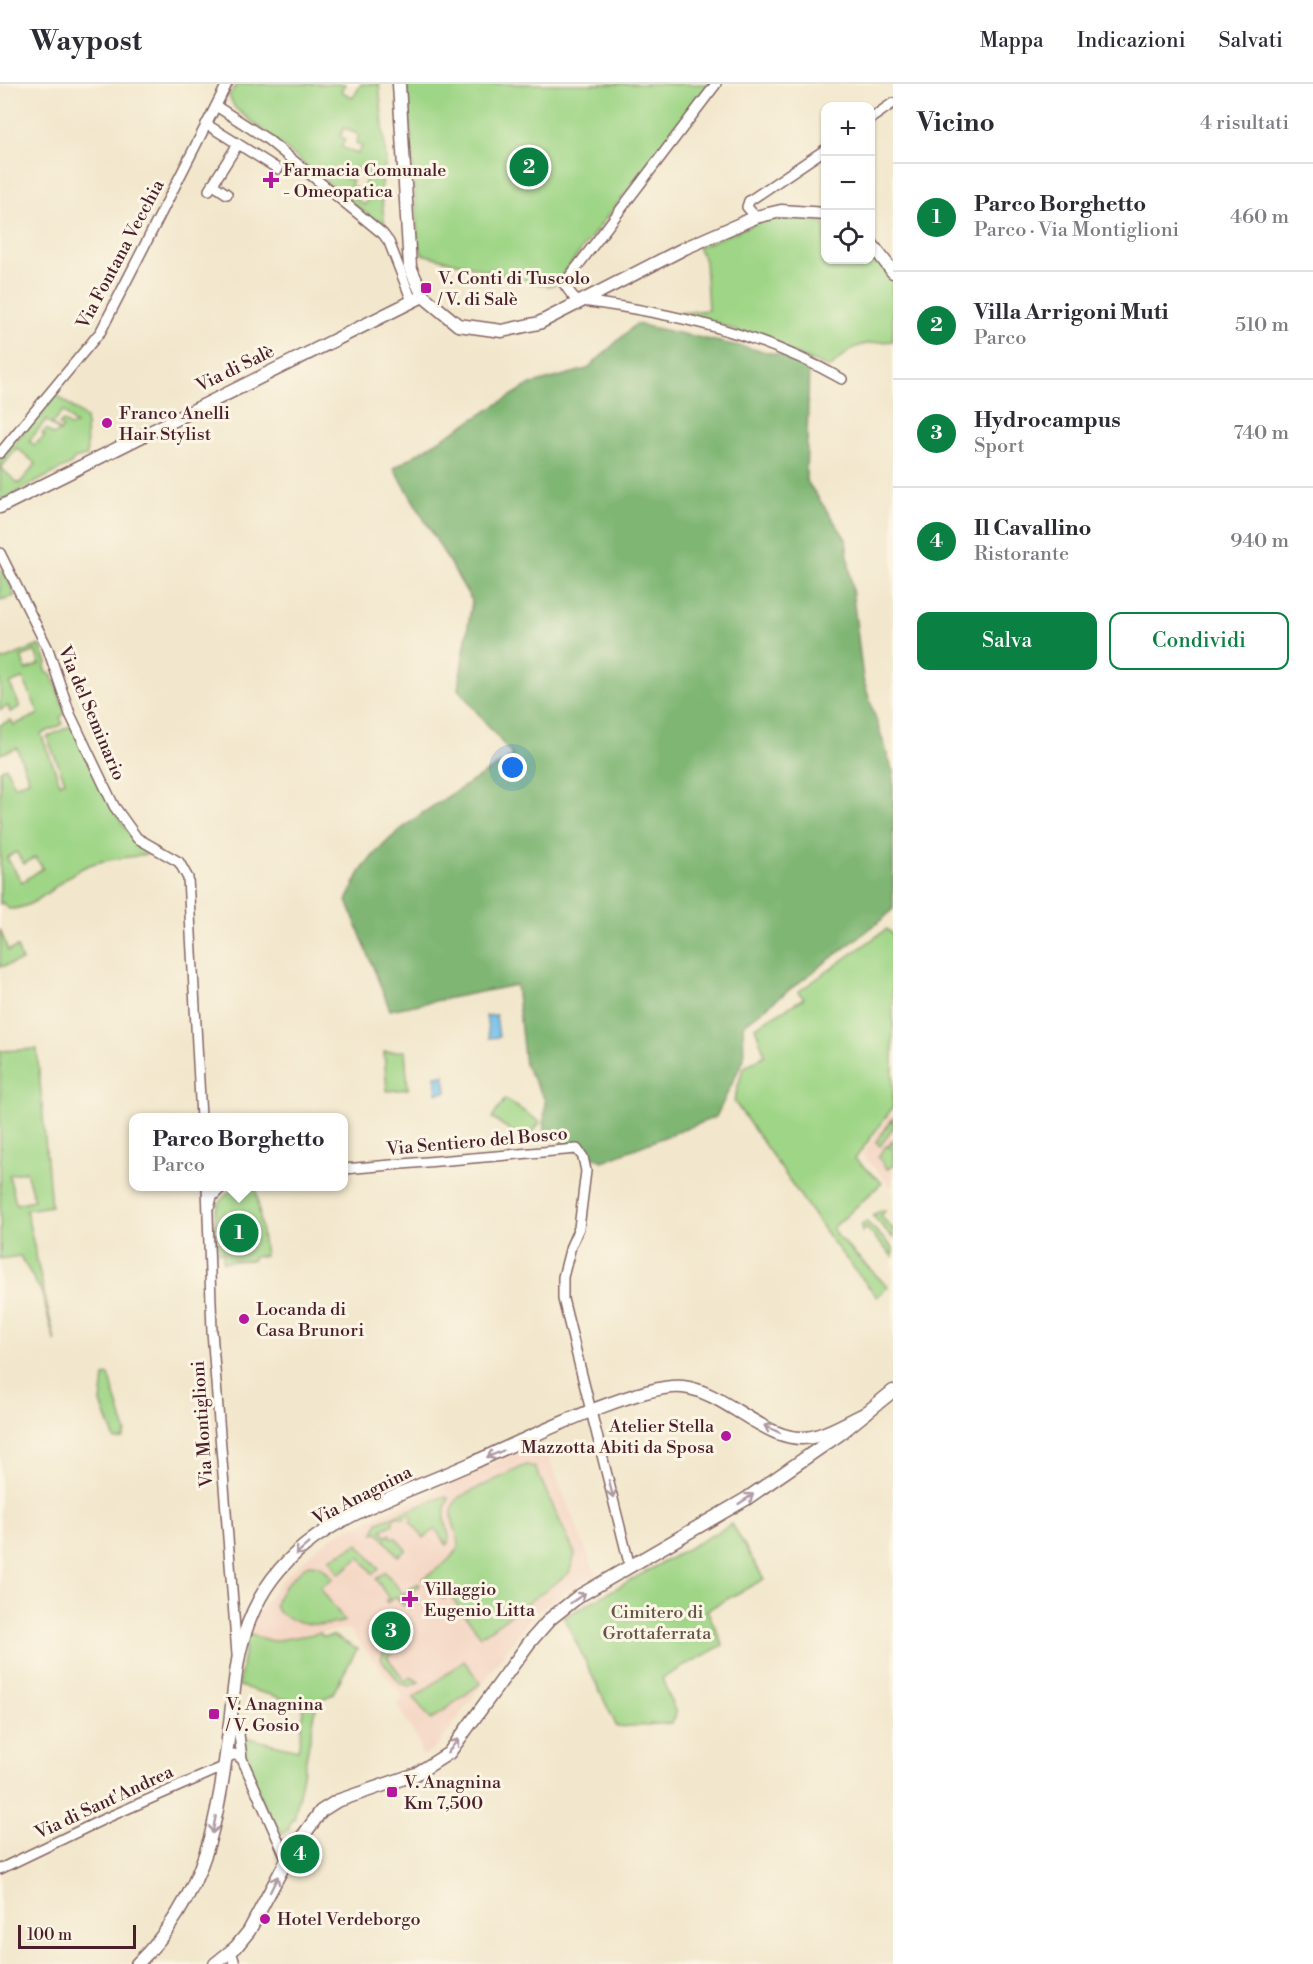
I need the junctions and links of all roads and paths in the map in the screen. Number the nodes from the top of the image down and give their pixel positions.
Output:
1 (227, 84) edge
2 (399, 84) edge
3 (716, 84) edge
4 (893, 103) edge
5 (216, 106) junction
6 (875, 116) edge
7 (206, 124) junction
8 (267, 139) junction
9 (238, 144) junction
10 (821, 152) edge
11 (256, 155) junction
12 (278, 169) dead end
13 (227, 194) dead end
14 (821, 214) edge
15 (756, 217) junction
16 (875, 249) edge
17 (893, 272) edge
18 (418, 298) junction
19 (578, 301) junction
20 (842, 379) dead end
21 (0, 453) edge
22 (0, 507) edge
23 (0, 554) edge
24 (201, 1113) edge
25 (348, 1169) edge
26 (207, 1191) edge
27 (218, 1191) edge
28 (208, 1210) junction
29 (893, 1391) edge
30 (591, 1412) junction
31 (866, 1413) junction
32 (811, 1437) junction
33 (805, 1459) junction
34 (630, 1567) junction
35 (232, 1612) junction
36 (251, 1614) junction
37 (237, 1659) junction
38 (230, 1729) junction
39 (242, 1759) junction
40 (223, 1767) junction
41 (287, 1860) junction
42 (0, 1869) edge
43 (231, 1951) junction
44 (136, 1964) edge
45 (215, 1964) edge
46 (235, 1964) edge

1 - 5 street, Via Fontana Vecchia
2 - 18 main road
3 - 19 street
4 - 6 street
5 - 7 street, Via Fontana Vecchia
5 - 8 street
7 - 9 street
7 - 21 street, Via Fontana Vecchia
8 - 11 street
8 - 18 street
9 - 11 street
9 - 13 street
10 - 15 street
11 - 12 street
14 - 15 main road
15 - 19 main road
16 - 17 main road
18 - 19 main road
18 - 22 main road, Via di Salè
19 - 20 street
23 - 24 street, Via del Seminario
25 - 30 street, Via Sentiero del Bosco
26 - 28 street, Via Montiglioni
27 - 28 street
28 - 35 street, Via Montiglioni
29 - 31 main road, Via Anagnina
32 -> 30 main road, Via Anagnina
30 -> 34 street, Via Sentiero del Bosco
30 -> 36 main road, Via Anagnina
31 - 32 main road, Via Anagnina
31 - 33 main road, Via Anagnina
32 - 33 main road
34 -> 33 main road, Via Anagnina
41 -> 34 main road, Via Anagnina
35 - 36 street
35 - 37 street, Via Montiglioni
36 - 37 main road, Via Anagnina
37 - 38 main road, Via Anagnina
38 - 39 street
38 - 40 main road, Via Anagnina
39 - 40 street, Via di Sant'Andrea
39 - 41 street
40 - 42 street, Via di Sant'Andrea
40 -> 44 main road, Via Anagnina
43 -> 41 main road, Via Anagnina
43 - 45 main road, Via Anagnina
43 - 46 street

